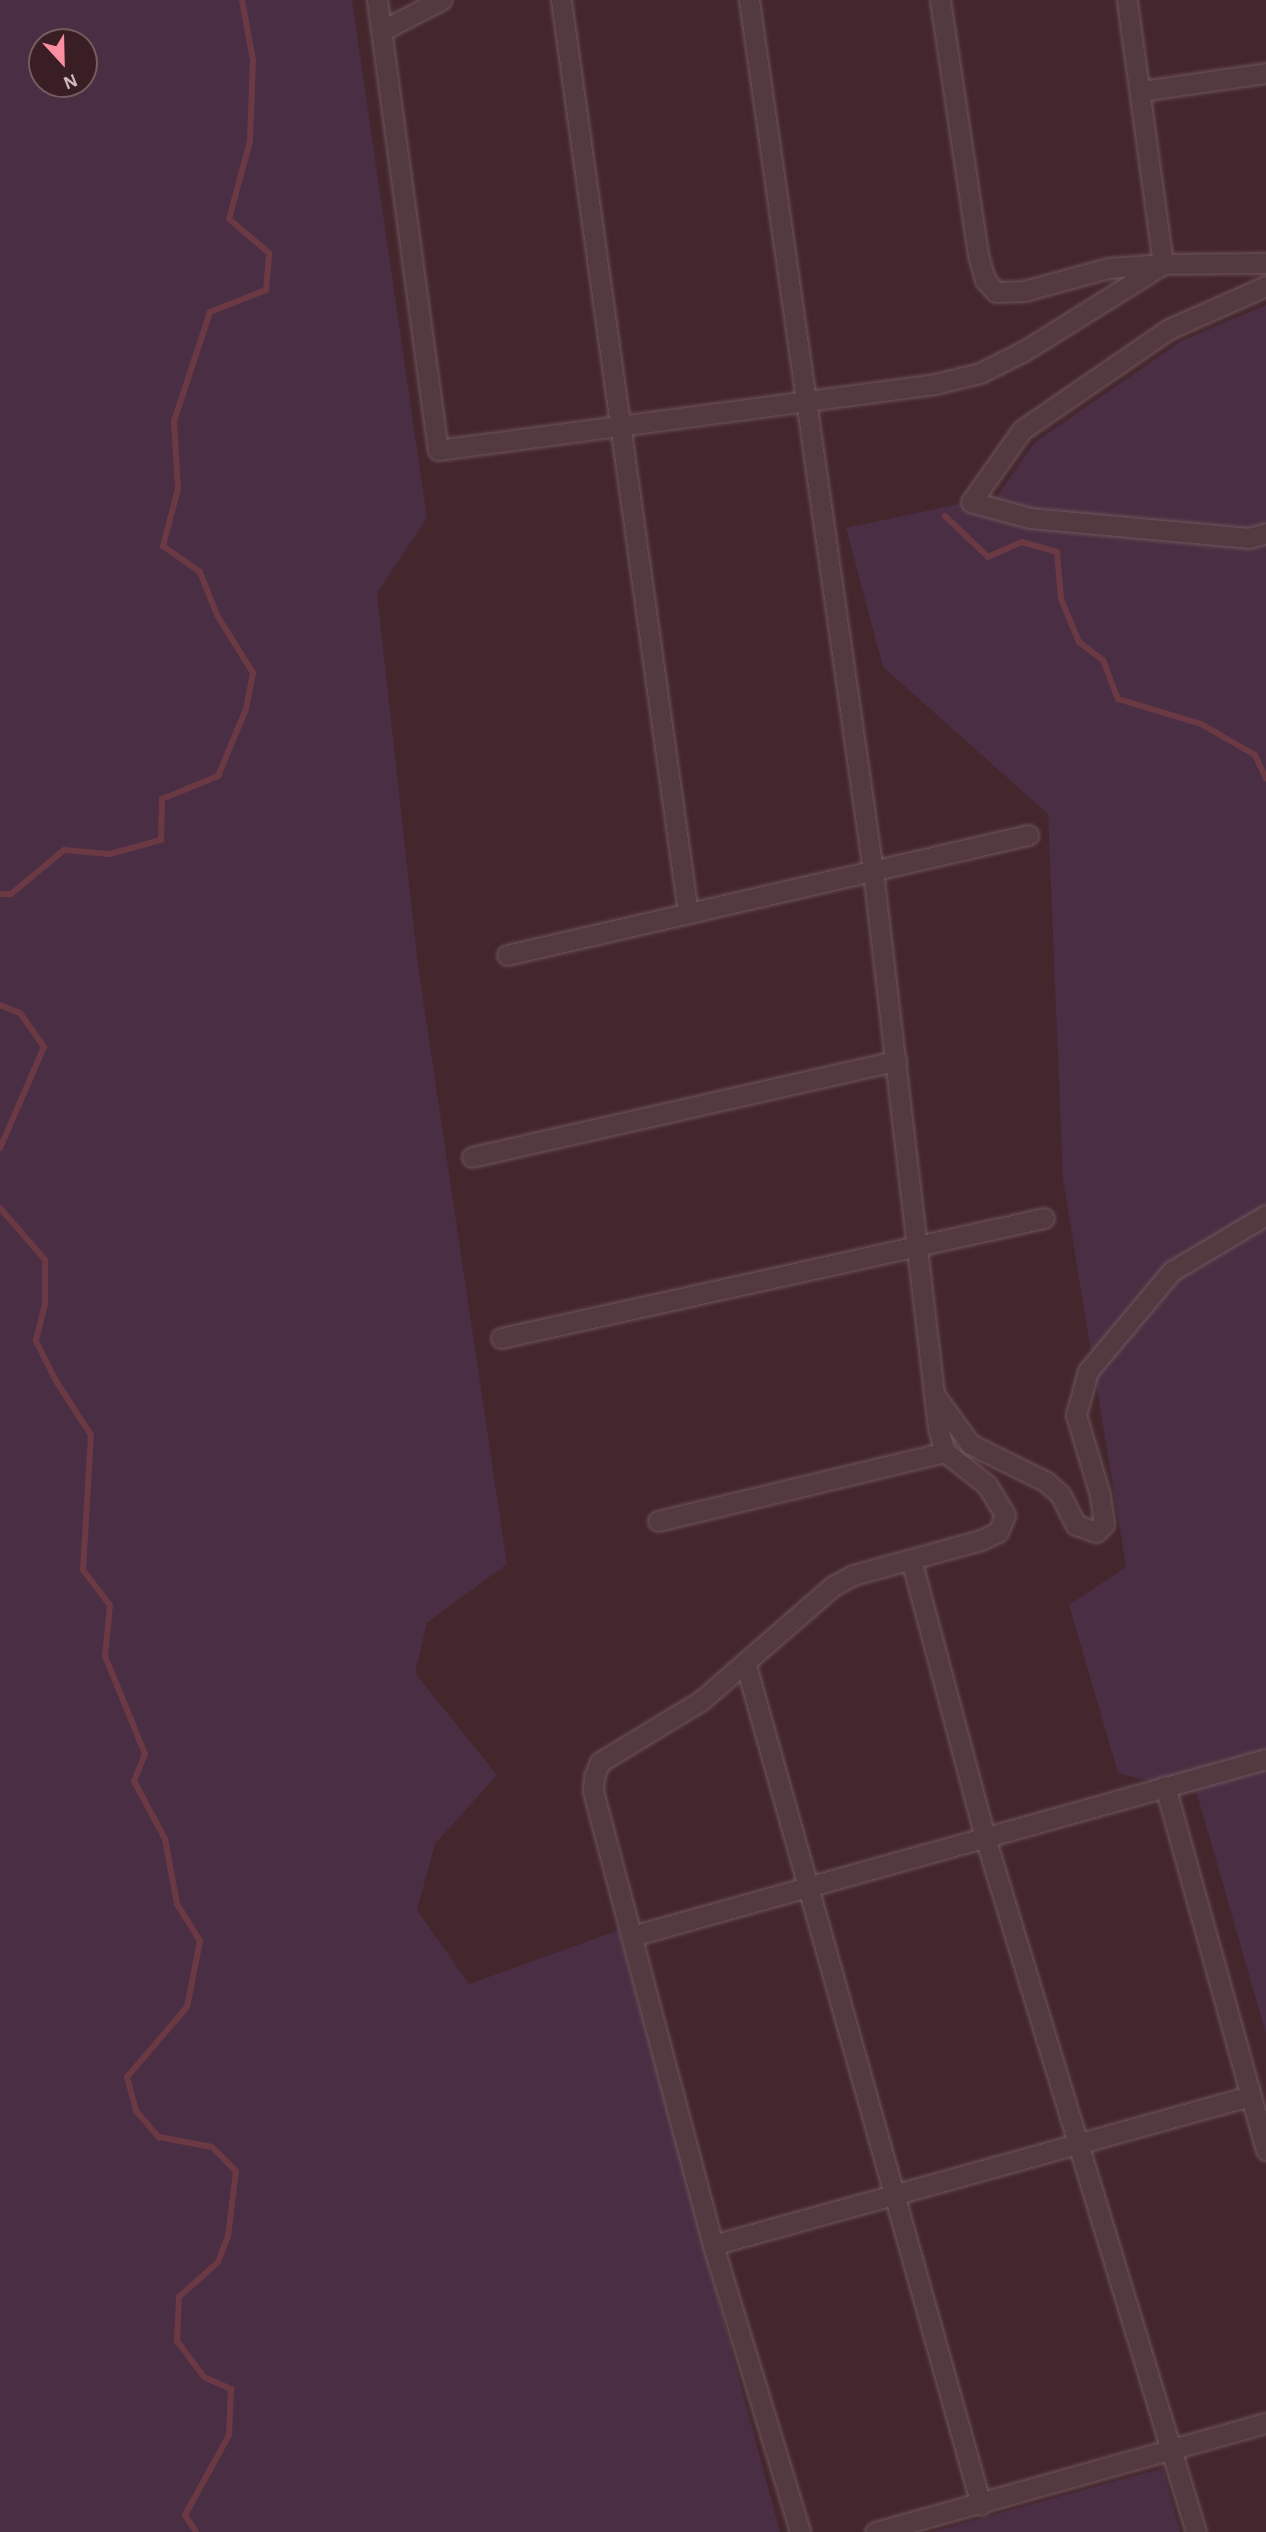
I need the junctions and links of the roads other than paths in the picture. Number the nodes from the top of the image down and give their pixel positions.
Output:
1 (377, 0) edge
2 (441, 0) edge
3 (561, 0) edge
4 (749, 0) edge
5 (940, 0) edge
6 (1128, 0) edge
7 (381, 31) junction
8 (1266, 73) edge
9 (1140, 91) junction
10 (1266, 263) edge
11 (1163, 264) junction
12 (1266, 286) edge
13 (802, 400) junction
14 (620, 425) junction
15 (1266, 533) edge
16 (1028, 835) dead end
17 (873, 871) junction
18 (688, 913) junction
19 (507, 955) dead end
20 (896, 1061) junction
21 (472, 1157) dead end
22 (1266, 1214) edge
23 (1044, 1219) dead end
24 (918, 1243) junction
25 (501, 1338) dead end
26 (937, 1397) junction
27 (945, 1452) junction
28 (657, 1521) dead end
29 (911, 1559) junction
30 (746, 1665) junction
31 (1266, 1759) edge
32 (1165, 1786) junction
33 (985, 1837) junction
34 (808, 1886) junction
35 (632, 1936) junction
36 (1250, 2096) junction
37 (1077, 2145) junction
38 (1266, 2150) edge
39 (894, 2195) junction
40 (713, 2245) junction
41 (1266, 2423) edge
42 (1173, 2448) junction
43 (981, 2505) junction
44 (800, 2532) edge
45 (875, 2532) edge
46 (1196, 2532) edge

1 - 7 street
2 - 7 street
3 - 14 street
4 - 13 street
5 - 11 street
6 - 9 street
7 - 14 street
8 - 9 street
9 - 11 street
10 - 11 street
11 - 13 street
12 - 15 street
13 - 14 street
13 - 17 street
14 - 18 street
16 - 17 street
17 - 18 street
17 - 20 street
18 - 19 street
20 - 21 street
20 - 24 street
22 - 26 street
23 - 24 street
24 - 25 street
24 - 26 street
26 - 27 street
27 - 28 street
27 - 29 street
29 - 30 street
29 - 33 street
30 - 34 street
30 - 35 street
31 - 32 street
32 - 33 street
32 - 36 street
33 - 34 street
33 - 37 street
34 - 35 street
34 - 39 street
35 - 40 street
36 - 37 street
36 - 38 street
37 - 39 street
37 - 42 street
39 - 40 street
39 - 43 street
40 - 44 street
41 - 42 street
42 - 43 street
42 - 46 street
43 - 45 street

